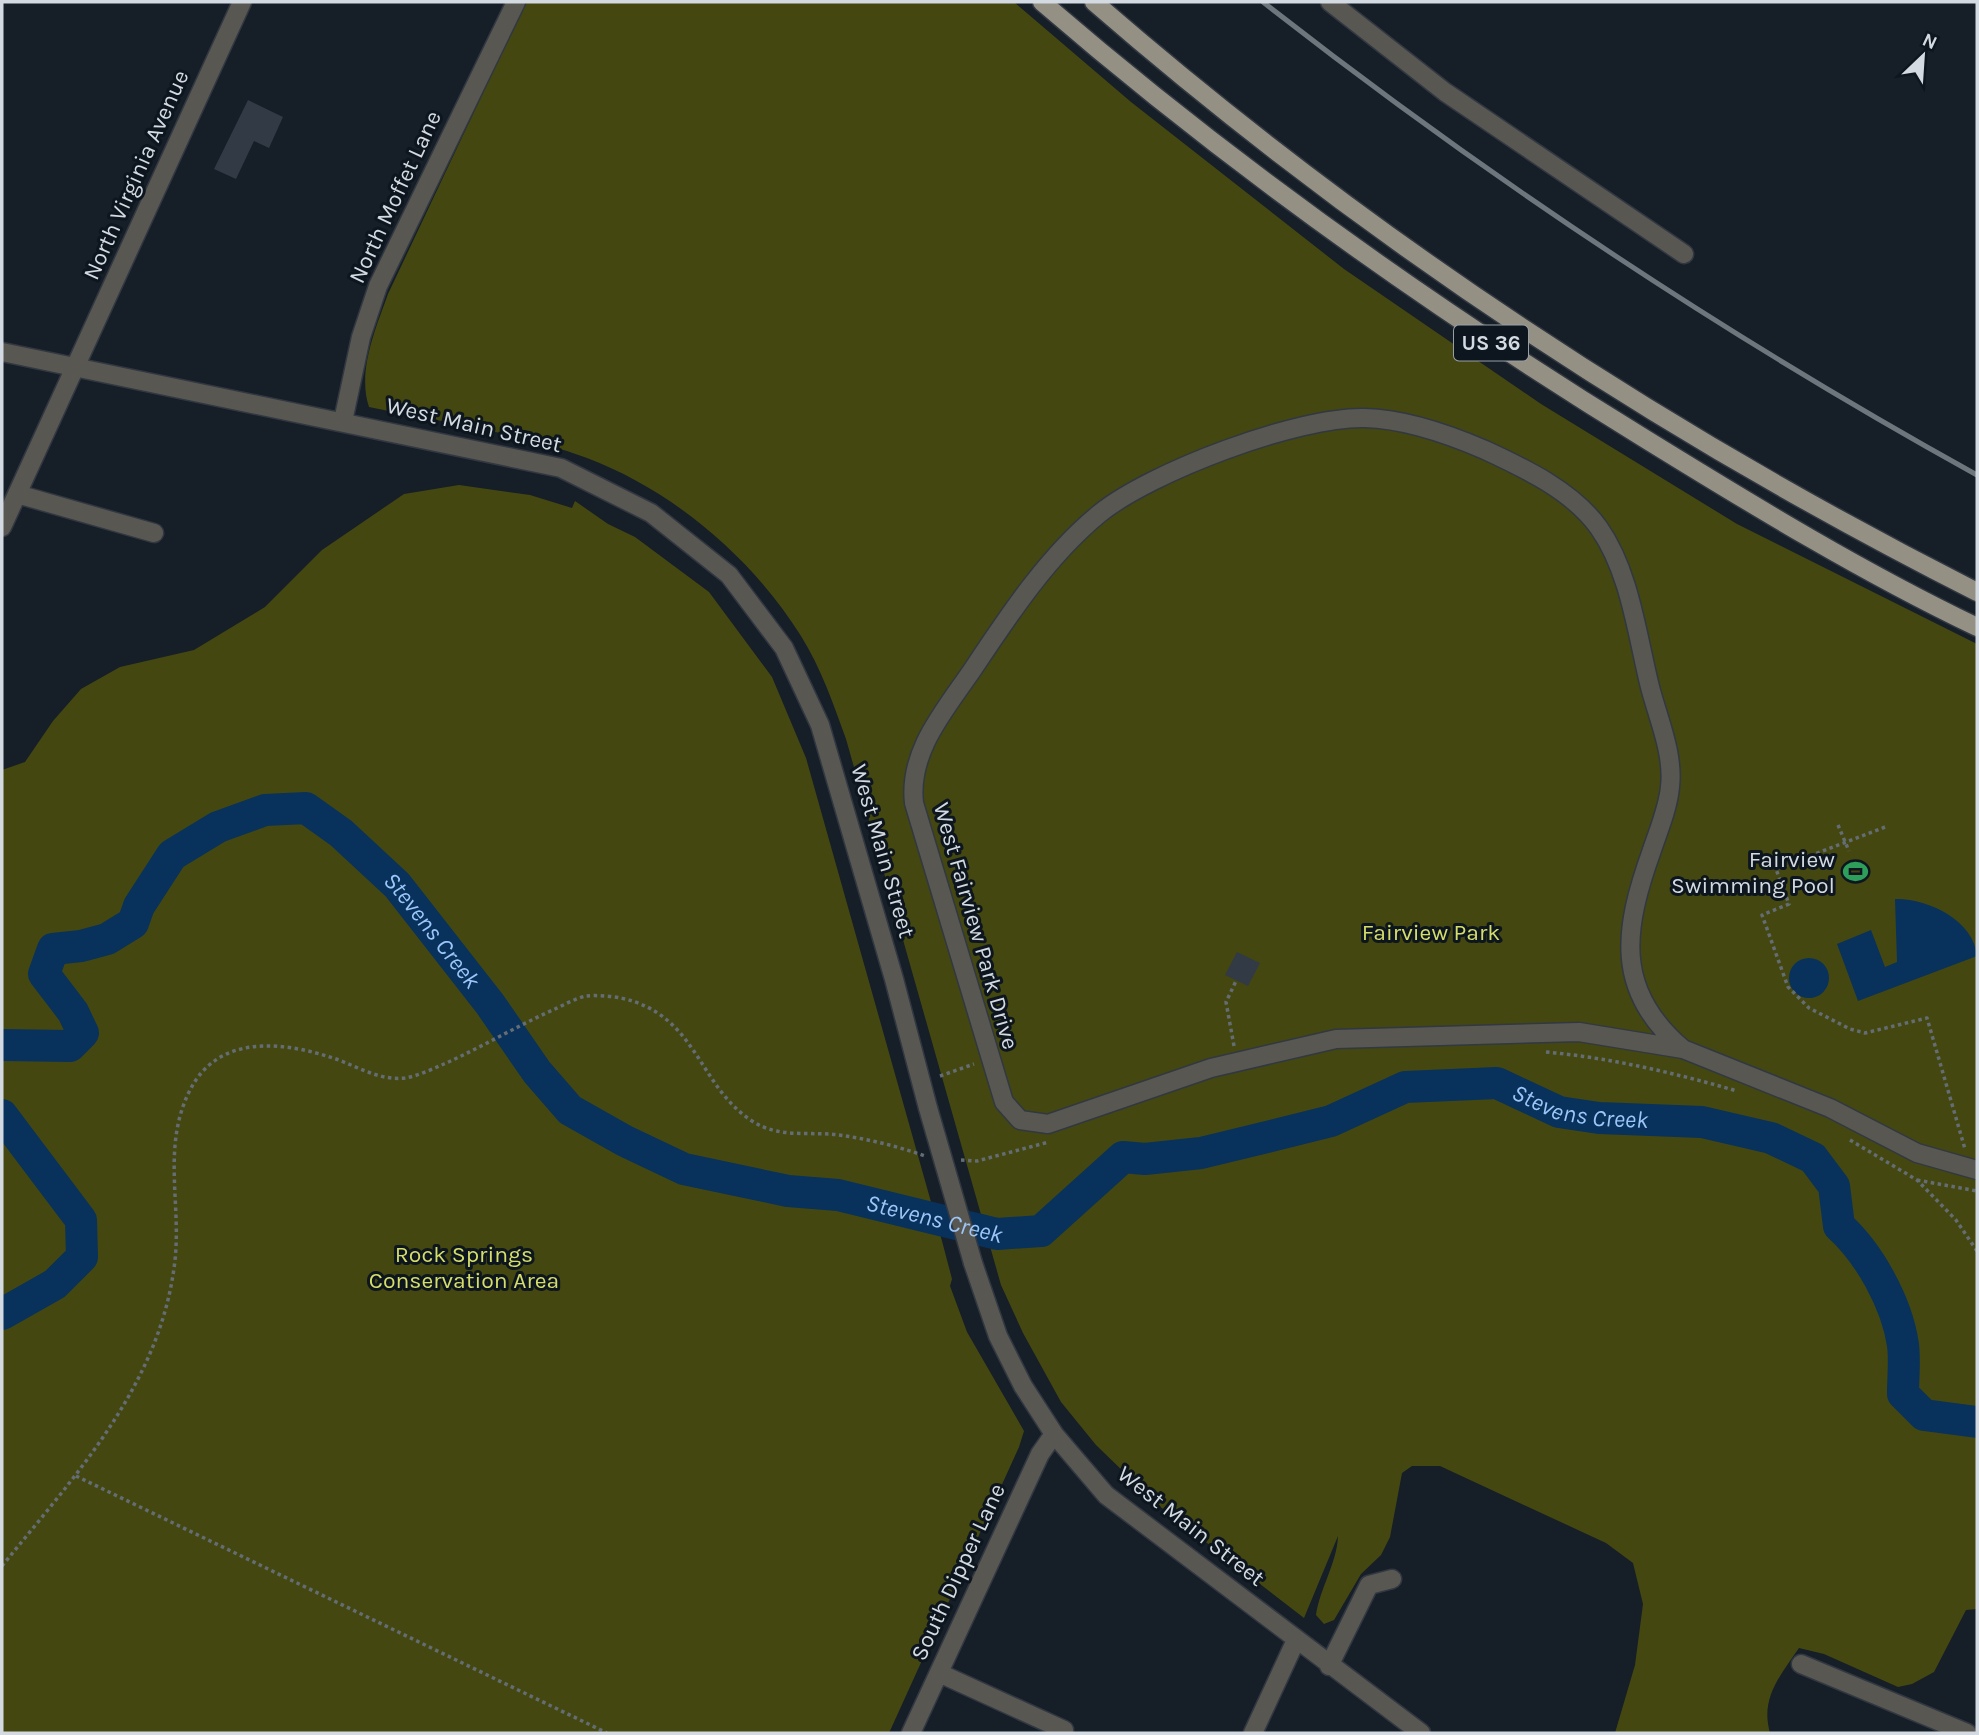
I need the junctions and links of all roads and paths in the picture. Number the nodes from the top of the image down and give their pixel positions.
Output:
1 (242, 2) edge
2 (1042, 2) edge
3 (1094, 2) edge
4 (1330, 2) edge
5 (508, 4) edge
6 (1684, 254) dead end
7 (2, 352) edge
8 (75, 368) junction
9 (343, 421) junction
10 (17, 494) junction
11 (2, 527) edge
12 (154, 533) dead end
13 (1977, 592) edge
14 (1977, 627) edge
15 (1838, 825) dead end
16 (1885, 827) dead end
17 (1846, 842) junction
18 (1849, 851) dead end
19 (1236, 981) dead end
20 (1683, 1049) junction
21 (1544, 1052) dead end
22 (990, 1059) junction
23 (1237, 1061) junction
24 (940, 1076) dead end
25 (1738, 1092) dead end
26 (1847, 1138) dead end
27 (1056, 1140) dead end
28 (938, 1157) dead end
29 (951, 1158) dead end
30 (1974, 1169) edge
31 (1917, 1180) junction
32 (1977, 1191) edge
33 (1977, 1251) edge
34 (1054, 1434) junction
35 (76, 1476) junction
36 (2, 1566) edge
37 (1392, 1579) dead end
38 (1296, 1640) junction
39 (1801, 1664) dead end
40 (1329, 1666) junction
41 (939, 1673) junction
42 (1064, 1730) dead end
43 (607, 1733) edge
44 (911, 1733) edge
45 (1252, 1733) edge
46 (1421, 1733) edge
47 (1967, 1733) edge

1 - 8 street, North Virginia Avenue
2 - 14 main road, US 36
3 - 13 main road, US 36
4 - 6 street
5 - 9 street, North Moffet Lane
7 - 8 street, West Main Street
8 - 9 street, West Main Street
8 - 10 street, North Virginia Avenue
9 - 34 street, West Main Street, bridge
10 - 11 street, North Virginia Avenue
10 - 12 street
15 - 17 path
16 - 17 path
17 - 18 path
17 - 30 path
19 - 23 path
20 - 22 street, West Fairview Park Drive
20 - 23 street, West Fairview Park Drive
20 - 30 street, West Fairview Park Drive
21 - 25 path
22 - 23 street, West Fairview Park Drive
22 - 24 path
26 - 31 path
27 - 29 path
28 - 35 path
31 - 32 path
31 - 33 path
34 - 38 street, West Main Street
34 - 41 street, South Dipper Lane
35 - 36 path
35 - 43 path
37 - 40 street
38 - 40 street, West Main Street
38 - 45 street
39 - 47 street
40 - 46 street, West Main Street
41 - 42 street
41 - 44 street, South Dipper Lane

